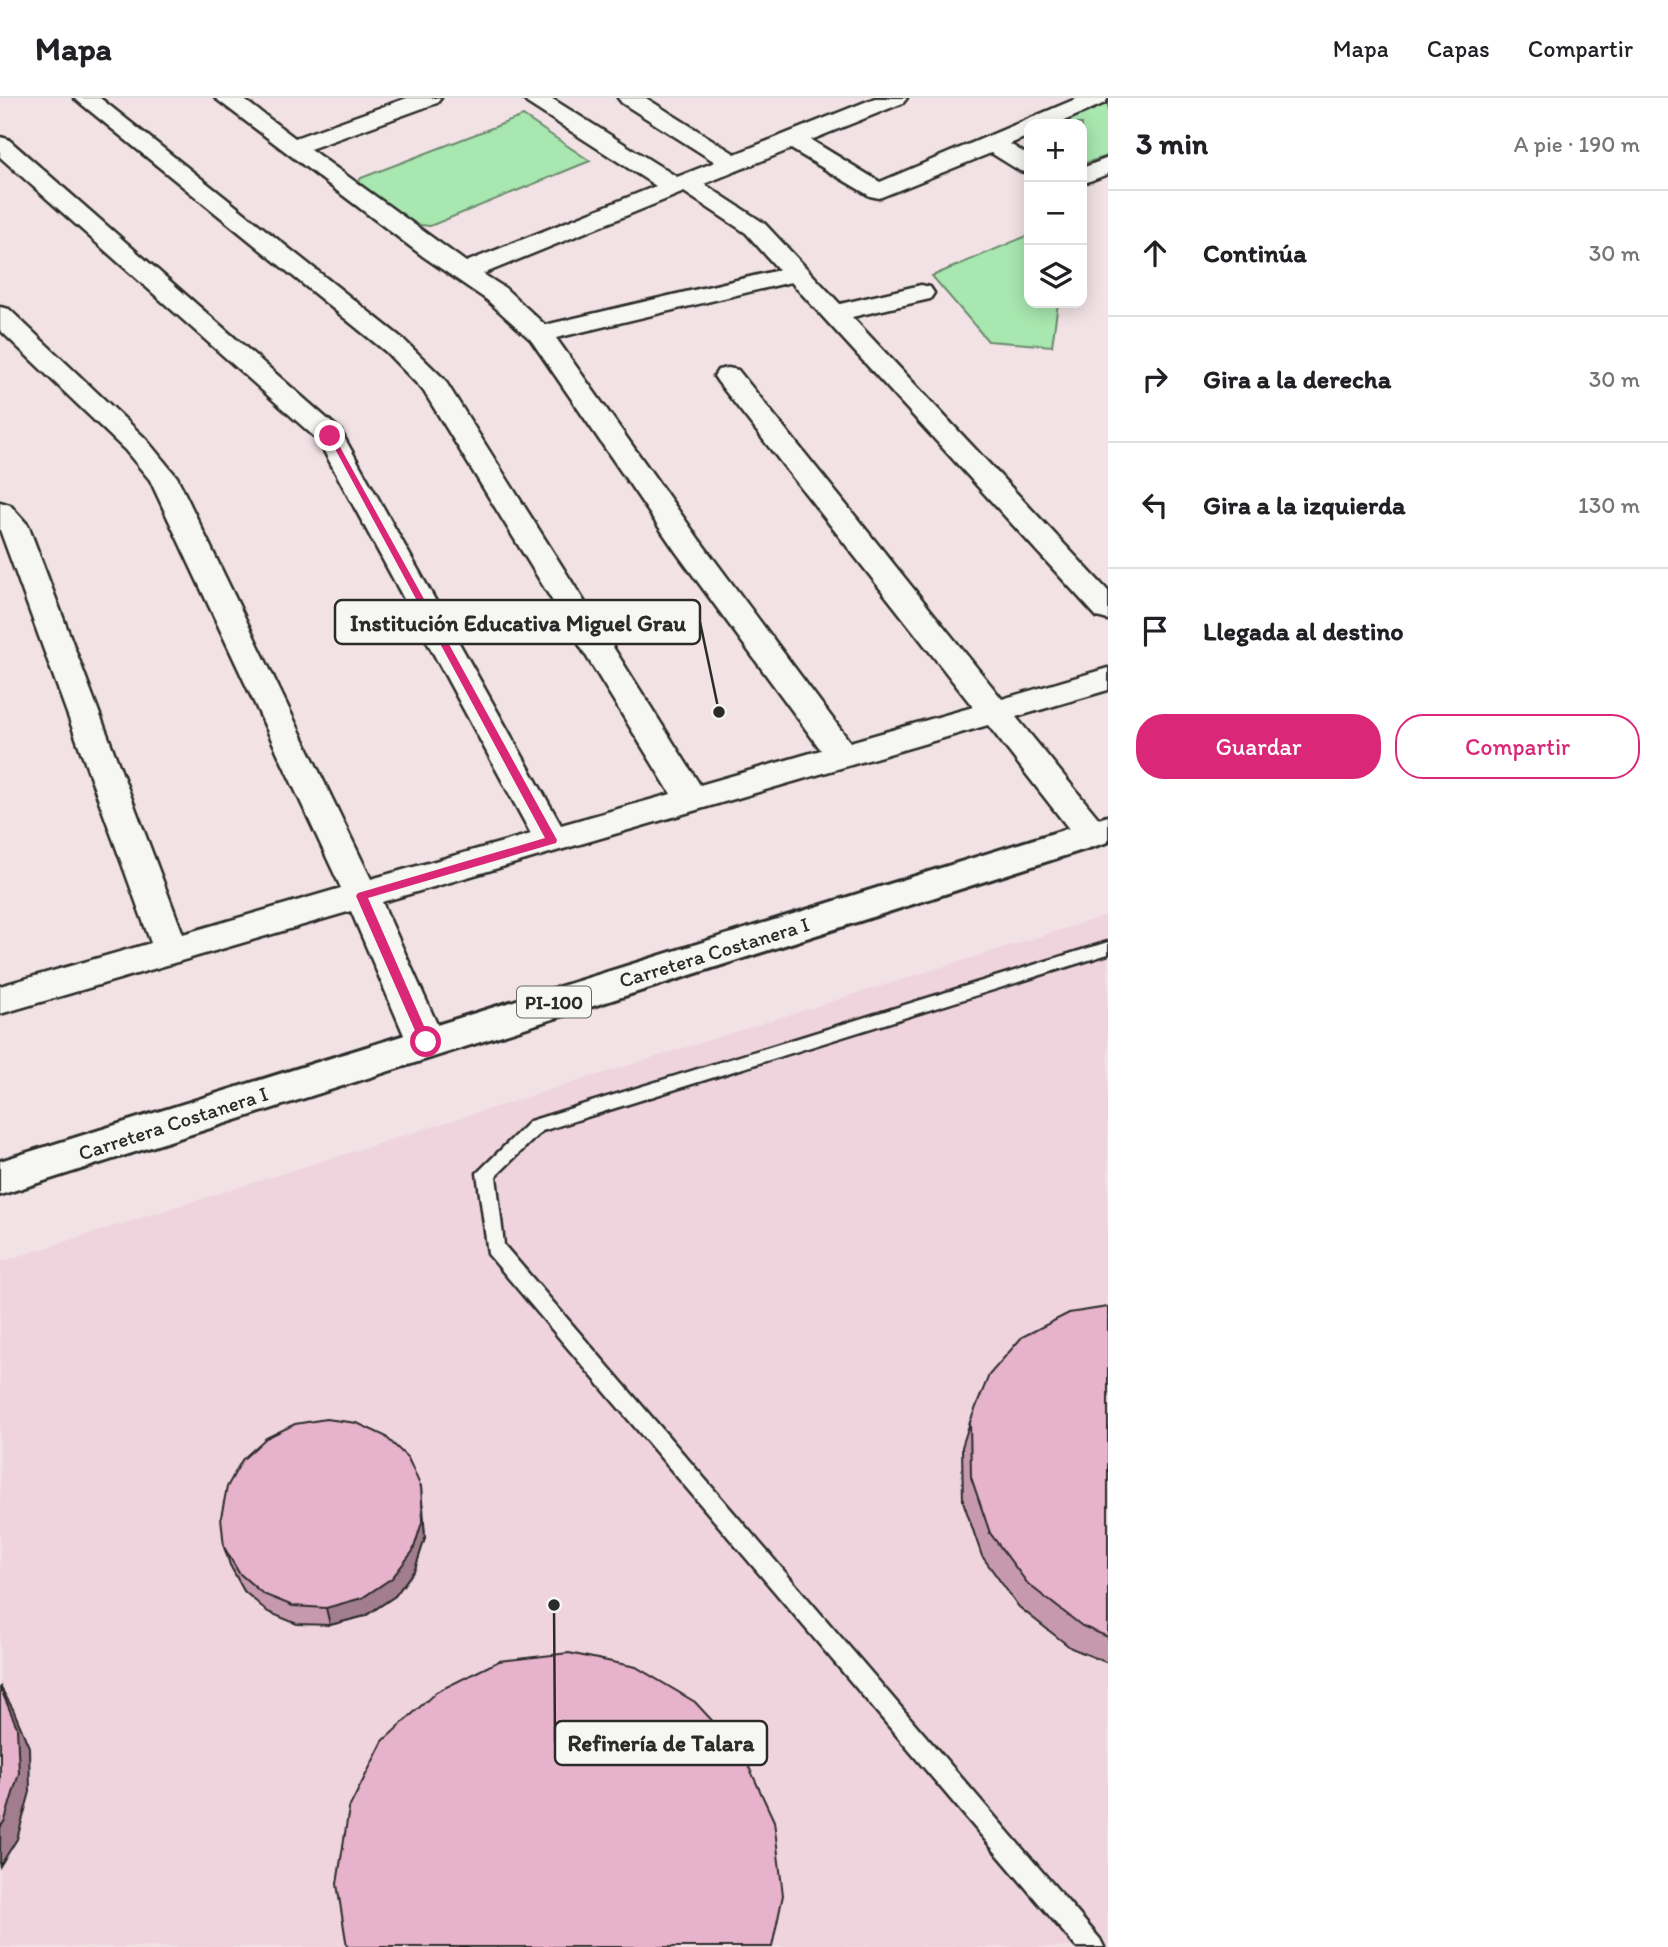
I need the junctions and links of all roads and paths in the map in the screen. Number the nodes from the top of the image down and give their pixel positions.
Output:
1 (86, 98) edge
2 (227, 98) edge
3 (429, 98) edge
4 (535, 98) edge
5 (630, 98) edge
6 (895, 98) edge
7 (1097, 98) edge
8 (1049, 119) edge
9 (1024, 130) edge
10 (793, 140) junction
11 (0, 144) edge
12 (993, 145) junction
13 (292, 148) junction
14 (1024, 163) edge
15 (735, 164) junction
16 (1108, 165) edge
17 (1087, 175) edge
18 (681, 185) junction
19 (464, 272) junction
20 (798, 273) junction
21 (921, 293) dead end
22 (835, 313) junction
23 (0, 315) edge
24 (540, 334) junction
25 (728, 376) dead end
26 (0, 511) edge
27 (1108, 610) edge
28 (1108, 680) edge
29 (994, 712) junction
30 (842, 755) junction
31 (691, 799) junction
32 (1100, 832) edge
33 (552, 840) junction
34 (362, 896) junction
35 (1108, 948) edge
36 (172, 952) junction
37 (0, 1000) edge
38 (426, 1042) junction
39 (0, 1178) edge
40 (1092, 1947) edge

1 - 31 street
2 - 13 street
3 - 13 street
4 - 18 street
5 - 15 street
6 - 10 street
7 - 8 street
9 - 12 street
10 - 12 street
10 - 15 street
11 - 33 street
12 - 14 street
13 - 19 street
15 - 18 street
16 - 17 street
18 - 19 street
18 - 20 street
19 - 24 street
20 - 22 street
20 - 24 street
21 - 22 street
22 - 27 street
23 - 34 street
24 - 30 street
25 - 29 street
26 - 36 street
28 - 29 street
29 - 30 street
29 - 32 street
30 - 31 street
31 - 33 street
32 - 38 main road, Carretera Costanera I / PI-100
33 - 34 street
34 - 36 street
34 - 38 street
35 - 40 lane
36 - 37 street
38 - 39 main road, Carretera Costanera I / PI-100

